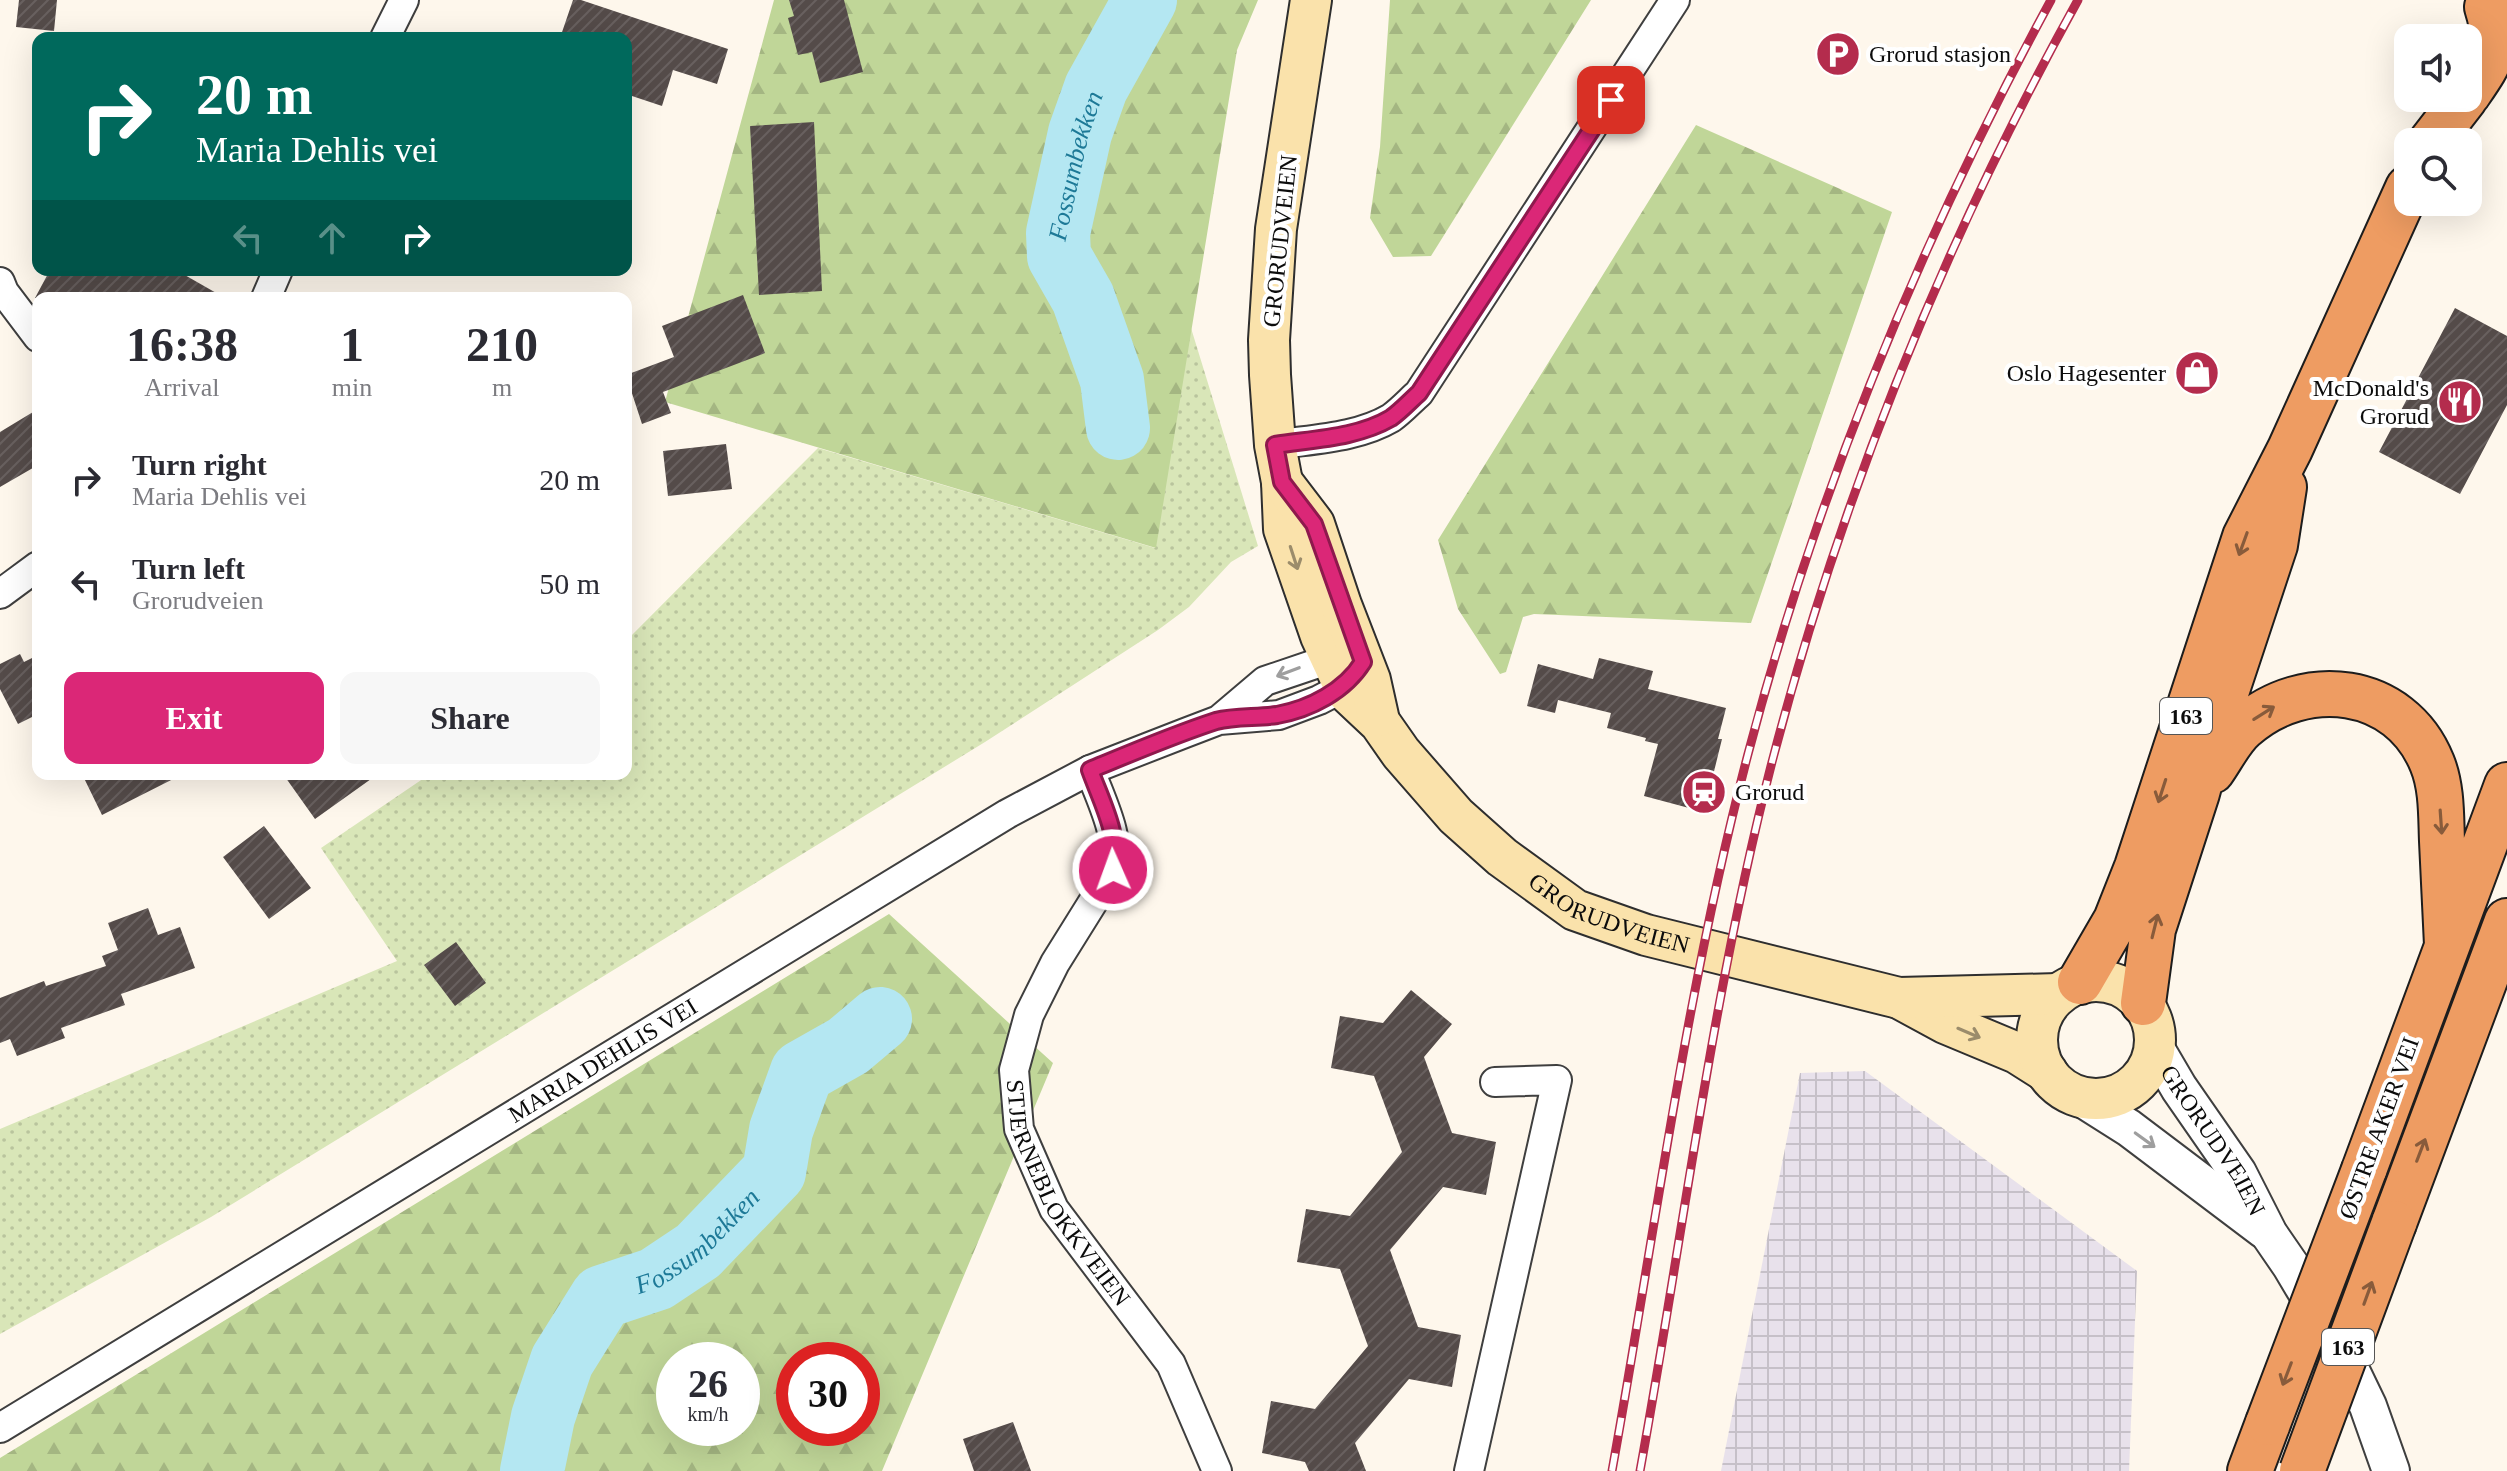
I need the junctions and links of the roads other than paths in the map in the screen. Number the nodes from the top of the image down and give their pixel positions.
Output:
1 (404, 0) edge
2 (1311, 0) edge
3 (1675, 0) edge
4 (2482, 16) edge
5 (388, 32) edge
6 (2482, 68) edge
7 (2453, 112) edge
8 (2441, 128) edge
9 (2395, 216) edge
10 (0, 282) edge
11 (32, 329) edge
12 (2290, 449) junction
13 (1278, 463) junction
14 (32, 570) edge
15 (0, 594) edge
16 (1346, 669) junction
17 (1090, 770) junction
18 (2507, 785) edge
19 (2197, 793) junction
20 (2507, 921) edge
21 (2447, 945) junction
22 (2069, 988) junction
23 (1899, 998) junction
24 (2143, 1003) junction
25 (2155, 1047) junction
26 (2047, 1072) junction
27 (1495, 1082) dead end
28 (2080, 1097) junction
29 (2269, 1234) junction
30 (0, 1428) edge
31 (1217, 1471) edge
32 (1469, 1471) edge
33 (2250, 1471) edge
34 (2302, 1471) edge
35 (2391, 1471) edge

1 - 5 street
2 - 13 main road, GRORUDVEIEN
3 - 13 street
4 - 6 highway
7 - 8 highway
9 - 12 highway, 163
10 - 11 street
12 - 19 highway, 163
12 -> 22 highway, 163
13 - 16 main road, GRORUDVEIEN
14 - 15 street
16 - 17 street, MARIA DEHLIS VEI
16 - 23 main road, GRORUDVEIEN
17 - 30 street, MARIA DEHLIS VEI
17 - 31 street, STJERNEBLOKKVEIEN
18 - 21 highway, ØSTRE AKER VEI / 163
19 -> 21 highway, 163
24 -> 19 highway, 163
34 -> 20 highway, ØSTRE AKER VEI / 163, bridge
21 -> 33 highway, ØSTRE AKER VEI / 163, bridge
22 - 23 main road, GRORUDVEIEN
22 - 24 main road
22 - 26 main road
23 -> 26 main road, GRORUDVEIEN
24 - 25 main road
25 - 28 main road
25 - 29 street, GRORUDVEIEN
26 - 28 main road
27 - 32 street
28 -> 29 street, GRORUDVEIEN
29 - 35 street, GRORUDVEIEN

